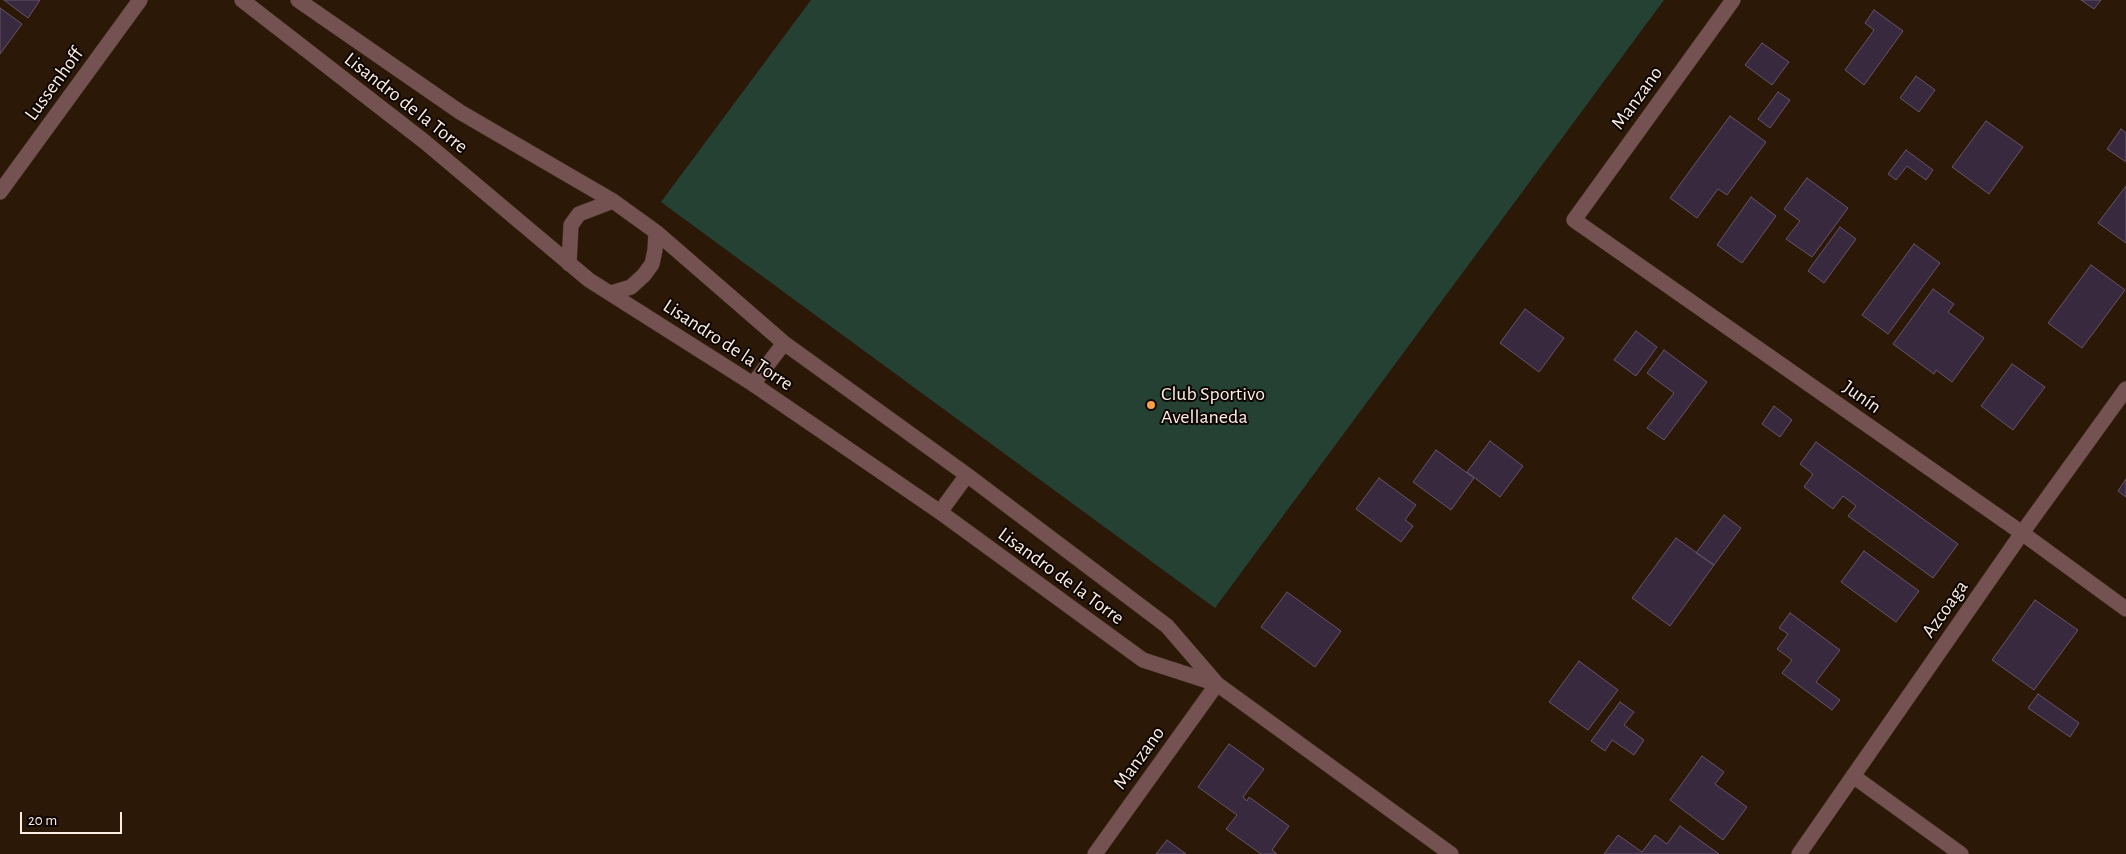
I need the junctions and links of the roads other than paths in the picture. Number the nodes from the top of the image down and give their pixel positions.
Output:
1 (140, 0) edge
2 (242, 0) edge
3 (298, 0) edge
4 (1733, 0) edge
5 (0, 192) edge
6 (613, 201) junction
7 (1574, 220) joint
8 (656, 232) junction
9 (568, 264) junction
10 (611, 293) junction
11 (784, 343) junction
12 (753, 384) junction
13 (2126, 389) edge
14 (967, 475) junction
15 (940, 512) junction
16 (2022, 533) junction
17 (2126, 609) edge
18 (1216, 684) junction
19 (1853, 776) junction
20 (1095, 854) edge
21 (1451, 854) edge
22 (1799, 854) edge
23 (1960, 854) edge

1 - 5 street, Lussenhoff
2 - 9 street, Lisandro de la Torre
3 - 6 street, Lisandro de la Torre
4 - 7 street, Manzano
6 - 8 street, Lisandro de la Torre
6 - 9 street
7 - 16 street, Junín
8 - 10 street
8 - 11 street, Lisandro de la Torre
9 - 10 street, Lisandro de la Torre
10 - 12 street, Lisandro de la Torre
11 - 12 street
11 - 14 street, Lisandro de la Torre
12 - 15 street, Lisandro de la Torre
13 - 16 street, Azcoaga
14 - 15 street
14 - 18 street, Lisandro de la Torre
15 - 18 street, Lisandro de la Torre
16 - 17 street, Junín
16 - 19 street, Azcoaga
18 - 20 street, Manzano
18 - 21 street, Lisandro de la Torre
19 - 22 street, Azcoaga
19 - 23 street

